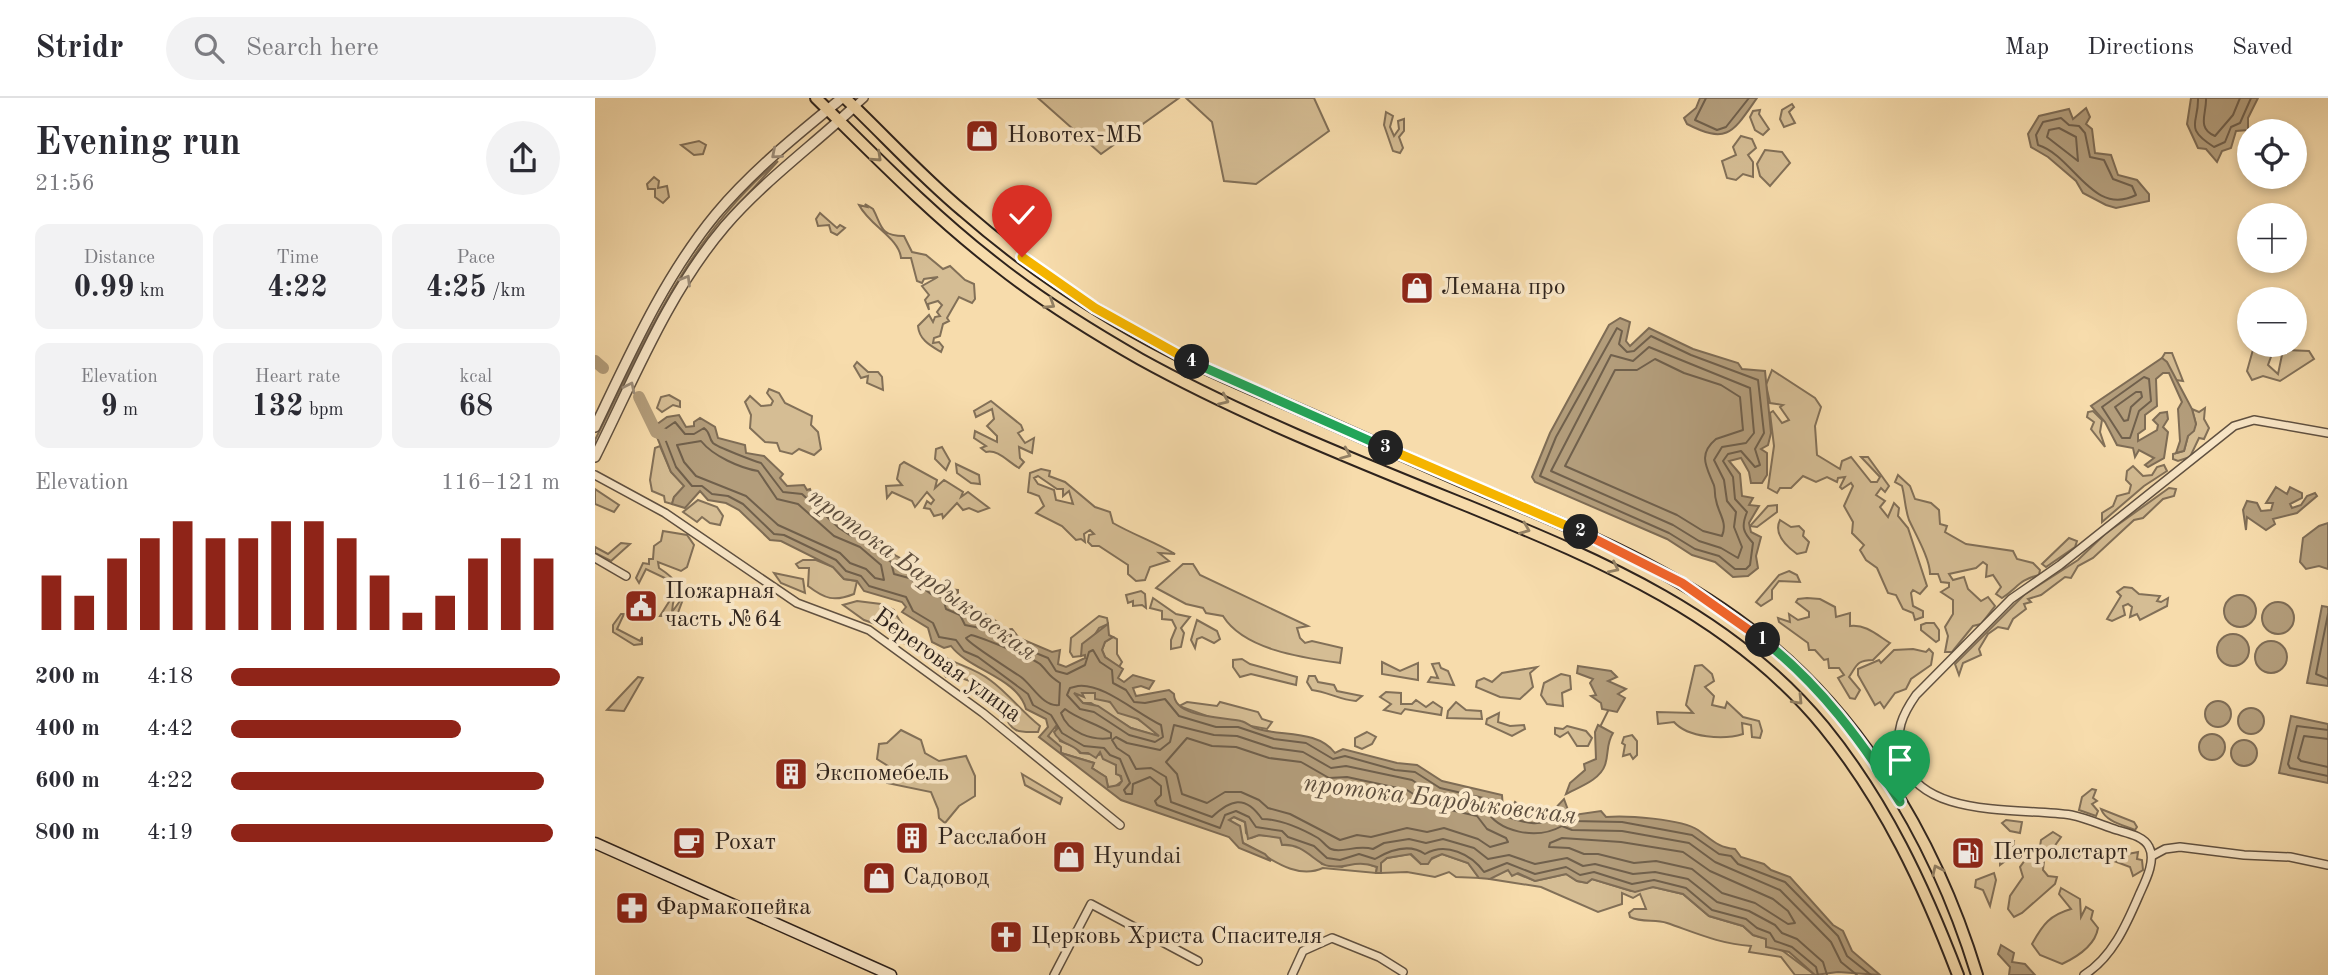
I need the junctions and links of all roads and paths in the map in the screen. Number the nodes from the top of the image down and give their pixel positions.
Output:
1 (816, 98) edge
2 (843, 98) edge
3 (865, 98) edge
4 (854, 107) junction
5 (828, 110) junction
6 (839, 121) junction
7 (595, 427) edge
8 (2328, 433) edge
9 (595, 457) edge
10 (595, 475) edge
11 (1505, 499) junction
12 (1498, 518) junction
13 (595, 558) edge
14 (626, 576) dead end
15 (1120, 825) dead end
16 (595, 843) edge
17 (2152, 856) junction
18 (2328, 865) edge
19 (1198, 961) dead end
20 (1403, 972) dead end
21 (891, 975) edge
22 (1054, 975) edge
23 (1292, 975) edge
24 (1958, 975) edge
25 (1977, 975) edge
26 (2084, 975) edge

1 - 5 main road
2 - 4 main road
2 - 5 street
3 - 4 street
4 - 6 street
4 - 11 main road
5 - 6 main road
5 -> 7 street
9 -> 6 street
6 -> 12 main road
8 - 17 street
10 - 15 street, Береговая улица
11 - 12 main road
25 -> 11 main road
12 -> 24 main road
13 - 14 street
16 - 21 main road
17 - 18 street
17 - 26 street
19 - 22 street
20 - 23 street

